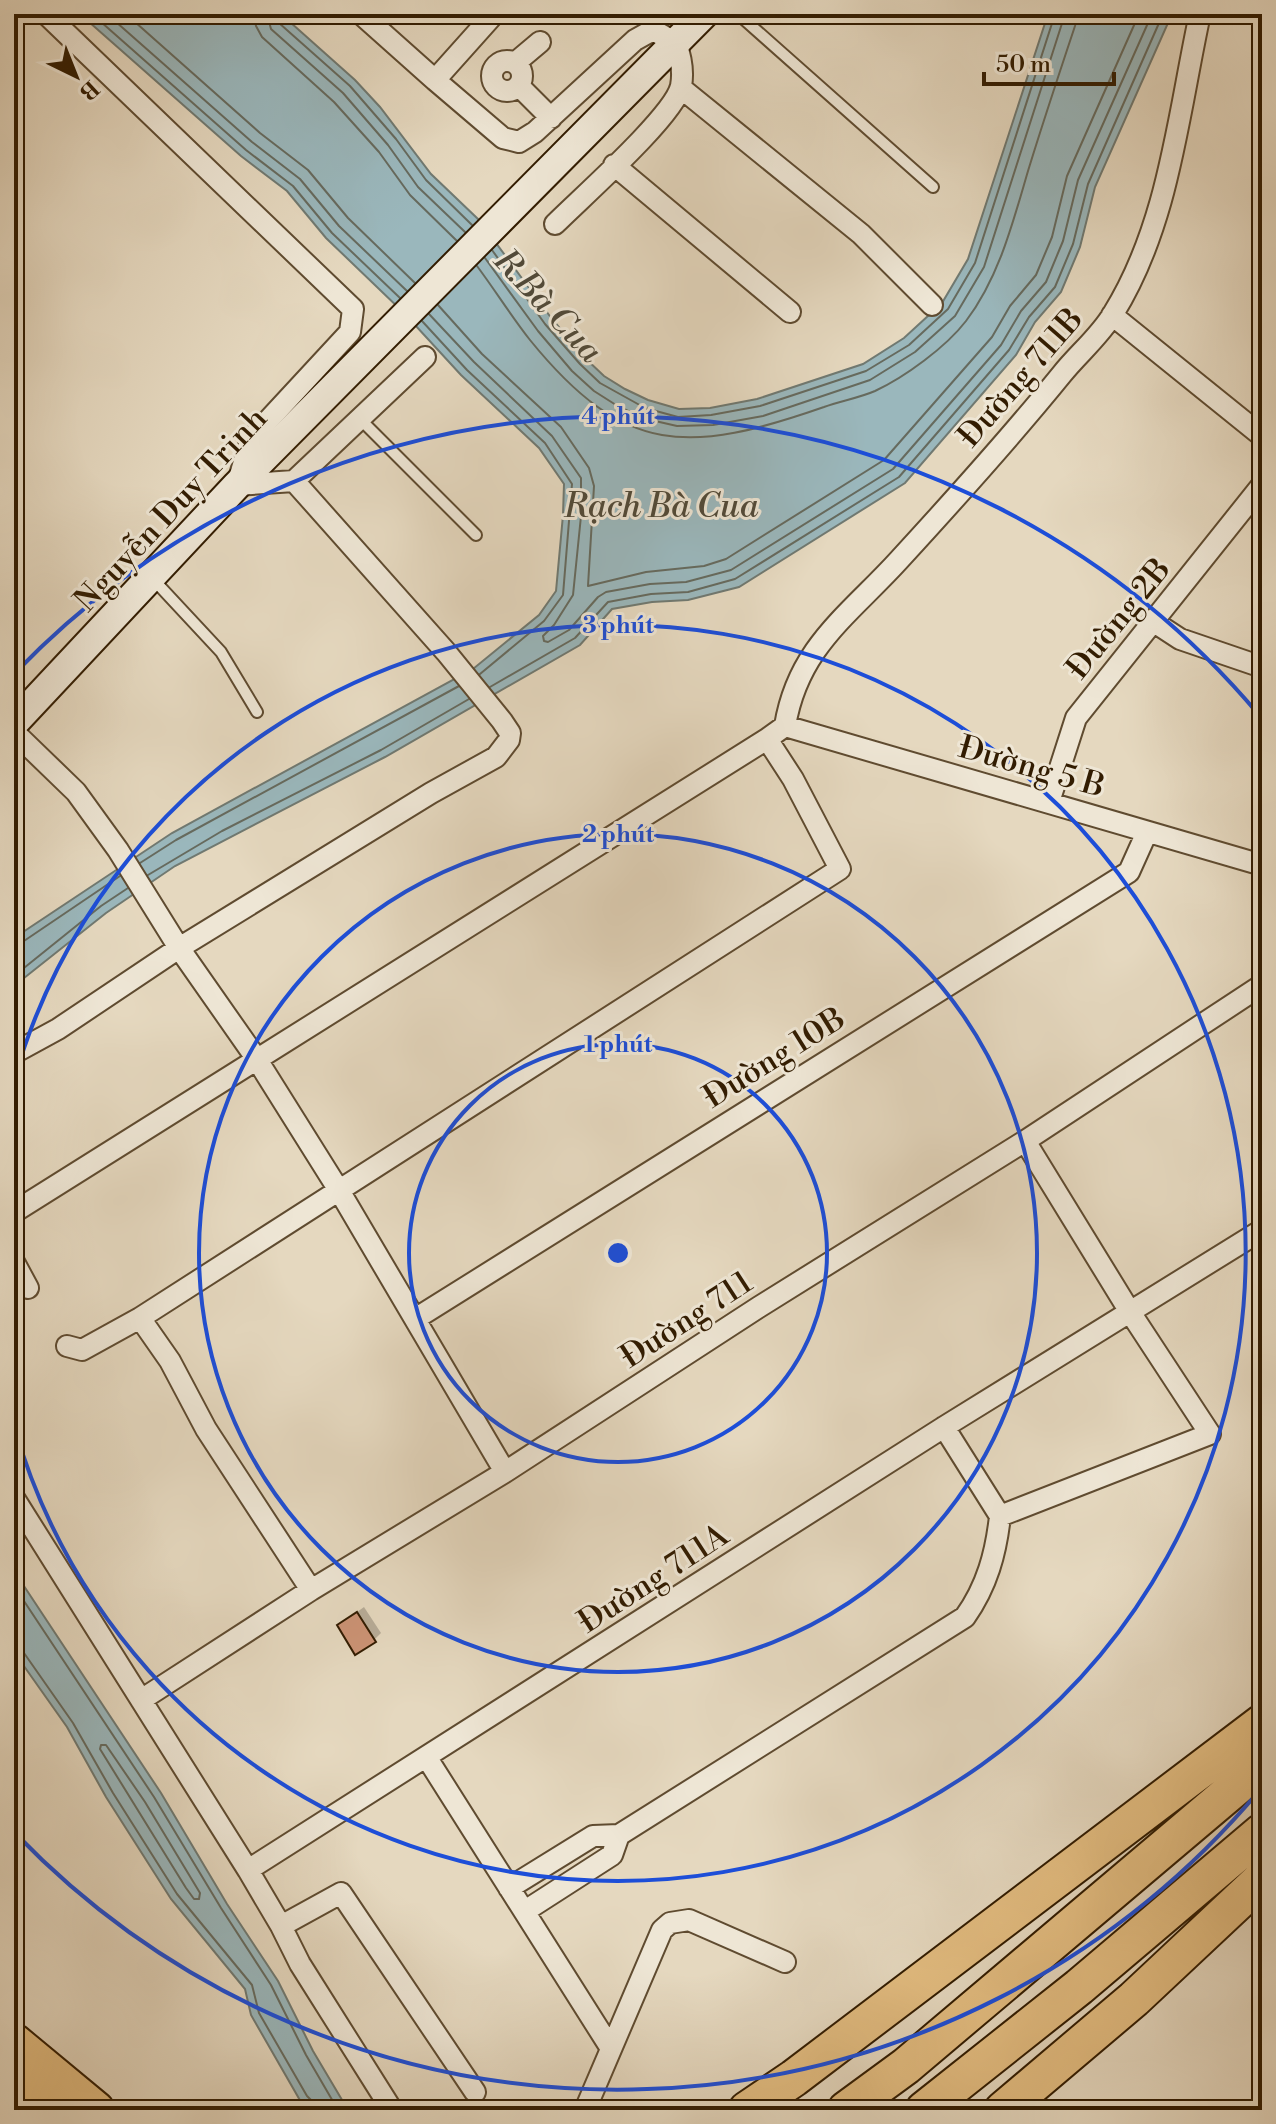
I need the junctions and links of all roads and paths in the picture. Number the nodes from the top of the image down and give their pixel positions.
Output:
1 (46, 14) edge
2 (361, 14) edge
3 (494, 14) edge
4 (704, 14) edge
5 (738, 14) edge
6 (1200, 14) edge
7 (471, 40) junction
8 (540, 42) dead end
9 (676, 43) junction
10 (506, 64) junction
11 (435, 80) junction
12 (496, 86) junction
13 (519, 86) junction
14 (681, 88) junction
15 (471, 111) junction
16 (551, 118) junction
17 (614, 165) junction
18 (933, 187) dead end
19 (555, 224) dead end
20 (932, 305) dead end
21 (790, 312) dead end
22 (1112, 315) junction
23 (425, 357) dead end
24 (360, 419) junction
25 (1262, 436) edge
26 (294, 481) junction
27 (237, 485) junction
28 (1262, 485) edge
29 (476, 535) dead end
30 (152, 577) junction
31 (1154, 622) junction
32 (1262, 667) edge
33 (257, 712) dead end
34 (14, 723) edge
35 (785, 726) junction
36 (14, 732) edge
37 (767, 739) junction
38 (1049, 802) junction
39 (1147, 832) junction
40 (1262, 865) edge
41 (179, 948) junction
42 (1262, 985) edge
43 (14, 1053) edge
44 (256, 1058) junction
45 (1025, 1141) junction
46 (340, 1192) junction
47 (14, 1212) edge
48 (1262, 1230) edge
49 (14, 1262) edge
50 (28, 1288) dead end
51 (1130, 1312) junction
52 (140, 1318) junction
53 (415, 1319) junction
54 (67, 1346) dead end
55 (944, 1427) junction
56 (505, 1472) junction
57 (14, 1498) edge
58 (1000, 1516) junction
59 (311, 1590) junction
60 (141, 1700) junction
61 (1262, 1723) edge
62 (427, 1758) junction
63 (1262, 1765) edge
64 (1262, 1832) edge
65 (619, 1835) junction
66 (248, 1870) junction
67 (1262, 1879) edge
68 (509, 1888) junction
69 (525, 1911) junction
70 (281, 1926) junction
71 (785, 1962) dead end
72 (14, 2042) edge
73 (610, 2047) junction
74 (14, 2079) edge
75 (475, 2092) dead end
76 (14, 2098) edge
77 (932, 2105) edge
78 (25, 2110) edge
79 (46, 2110) edge
80 (96, 2110) edge
81 (392, 2110) edge
82 (585, 2110) edge
83 (747, 2110) edge
84 (846, 2110) edge
85 (1003, 2110) edge

1 - 27 street
2 - 11 street
3 - 7 street
4 - 9 main road
5 - 18 lane
6 - 22 street, Đường 711B
7 - 10 street
7 - 11 street
8 - 10 street
9 - 14 street
9 - 16 street
9 - 27 main road, Nguyễn Duy Trinh
10 - 12 street
10 - 13 street
11 - 15 street
12 - 13 street
12 - 15 street
13 - 16 street
14 - 17 street
14 - 20 street
15 - 16 street
17 - 19 street
17 - 21 street
22 - 25 street
22 - 35 street, Đường 711B
23 - 24 street
24 - 26 street
24 - 29 lane
26 - 27 street
26 - 41 street
27 - 30 main road, Nguyễn Duy Trinh
28 - 31 street, Đường 2B
30 - 33 lane
30 - 34 main road, Nguyễn Duy Trinh
31 - 32 street
31 - 38 street, Đường 2B
35 - 37 street
35 - 38 street, Đường 5 B
36 - 41 street
37 - 44 street
37 - 46 street
38 - 39 street, Đường 5 B
39 - 40 street, Đường 5 B
39 - 53 street, Đường 10B
41 - 43 street
41 - 44 street
42 - 45 street, Đường 711
44 - 46 street
44 - 47 street
45 - 51 street
45 - 56 street, Đường 711
46 - 52 street
46 - 53 street
48 - 51 street, Đường 711A
49 - 50 street
51 - 55 street, Đường 711A
51 - 58 street
52 - 54 street
52 - 59 street
53 - 56 street
55 - 58 street
55 - 62 street, Đường 711A
56 - 59 street, Đường 711
57 - 60 street
58 - 65 street
59 - 60 street, Đường 711
60 - 66 street
61 - 83 highway
62 - 66 street, Đường 711A
62 - 68 street
63 - 84 highway
64 - 77 highway
65 - 68 street
65 - 69 street
66 - 70 street
67 - 85 highway
68 - 69 street
69 - 73 street
70 - 75 street
70 - 81 street
71 - 73 street
72 - 80 highway
73 - 82 street
74 - 79 main road
76 - 78 highway

